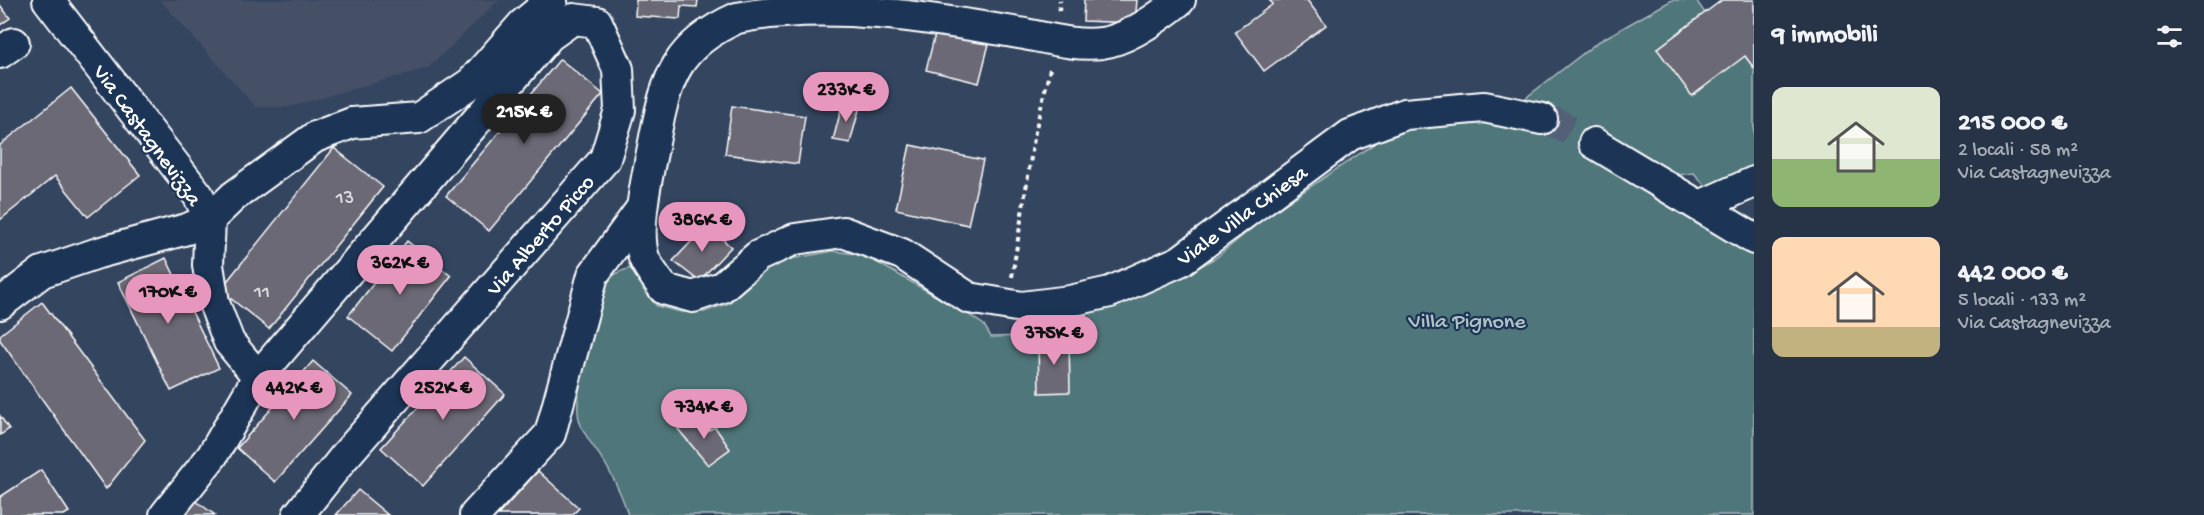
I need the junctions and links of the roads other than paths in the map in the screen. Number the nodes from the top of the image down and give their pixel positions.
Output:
1 (48, 0) edge
2 (552, 0) edge
3 (1180, 0) edge
4 (1542, 119) tunnel mouth
5 (1594, 143) tunnel mouth
6 (1754, 182) edge
7 (1700, 206) junction
8 (641, 209) junction
9 (210, 219) junction
10 (1754, 239) edge
11 (0, 304) edge
12 (258, 377) junction
13 (165, 515) edge
14 (298, 515) edge
15 (476, 515) edge

1 - 9 street, Via Castagnevizza
2 - 9 street
3 - 8 street, Viale Villa Chiesa
4 - 8 street, Viale Villa Chiesa
5 - 7 street
6 - 7 street
7 - 10 street
8 - 15 street
9 - 11 street
9 - 12 street, Via Castagnevizza
12 - 13 street
12 - 14 street, Via Alberto Picco

